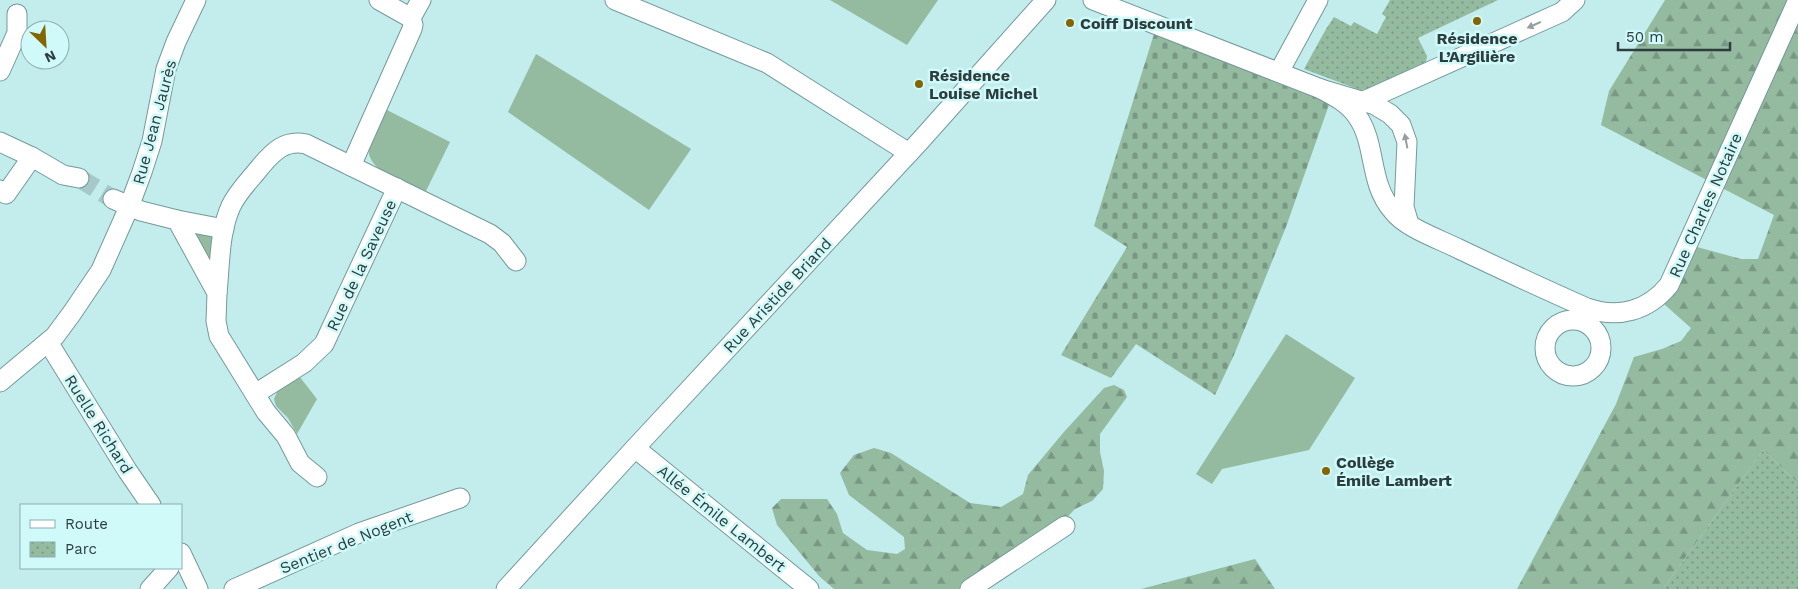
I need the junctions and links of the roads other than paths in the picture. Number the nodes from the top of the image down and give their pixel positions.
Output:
1 (196, 0) edge
2 (379, 0) edge
3 (421, 0) edge
4 (615, 0) edge
5 (1046, 0) edge
6 (1093, 0) edge
7 (1318, 0) edge
8 (1575, 0) edge
9 (1798, 0) edge
10 (17, 14) dead end
11 (411, 18) junction
12 (0, 70) edge
13 (1279, 72) junction
14 (1321, 88) junction
15 (1364, 101) junction
16 (0, 142) edge
17 (909, 153) junction
18 (32, 157) junction
19 (1407, 164) junction
20 (351, 166) junction
21 (79, 178) tunnel mouth
22 (1379, 186) junction
23 (396, 188) junction
24 (0, 190) edge
25 (121, 203) junction
26 (177, 220) junction
27 (1409, 224) junction
28 (224, 229) junction
29 (516, 260) dead end
30 (217, 293) junction
31 (48, 342) junction
32 (0, 382) edge
33 (255, 394) junction
34 (635, 448) junction
35 (317, 478) dead end
36 (460, 498) dead end
37 (149, 504) edge
38 (1065, 526) dead end
39 (182, 565) edge
40 (169, 569) edge
41 (150, 589) edge
42 (198, 589) edge
43 (234, 589) edge
44 (506, 589) edge
45 (809, 589) edge
46 (970, 589) edge

1 - 25 street, Rue Jean Jaurès
2 - 11 street
3 - 11 street
4 - 17 street
5 - 17 street, Rue Aristide Briand
6 - 13 street, Rue Charles Notaire
7 - 13 street
8 -> 15 street
9 - 27 street, Rue Charles Notaire
10 - 12 street
11 - 20 street
13 - 14 street, Rue Charles Notaire
14 - 15 street, Rue Charles Notaire
14 - 22 street, Rue Charles Notaire
19 -> 15 street, Rue Charles Notaire
16 - 18 street
17 - 34 street, Rue Aristide Briand
18 - 21 street
18 - 24 street
19 - 22 street
19 - 27 street, Rue Charles Notaire
20 - 23 street, Rue de la Saveuse
20 - 28 street, Rue de la Saveuse
22 - 27 street, Rue Charles Notaire
23 - 29 street
23 - 33 street, Rue de la Saveuse
25 - 26 street
25 - 31 street, Rue Jean Jaurès
26 - 28 street
26 - 30 street
28 - 30 street, Rue de la Saveuse
30 - 33 street, Rue de la Saveuse
31 - 32 street, Rue Jean Jaurès
31 - 37 street, Ruelle Richard
33 - 35 street
34 - 44 street, Rue Aristide Briand
34 - 45 street, Allée Émile Lambert
36 - 43 street, Sentier de Nogent
38 - 46 street
39 - 42 street
40 - 41 street

